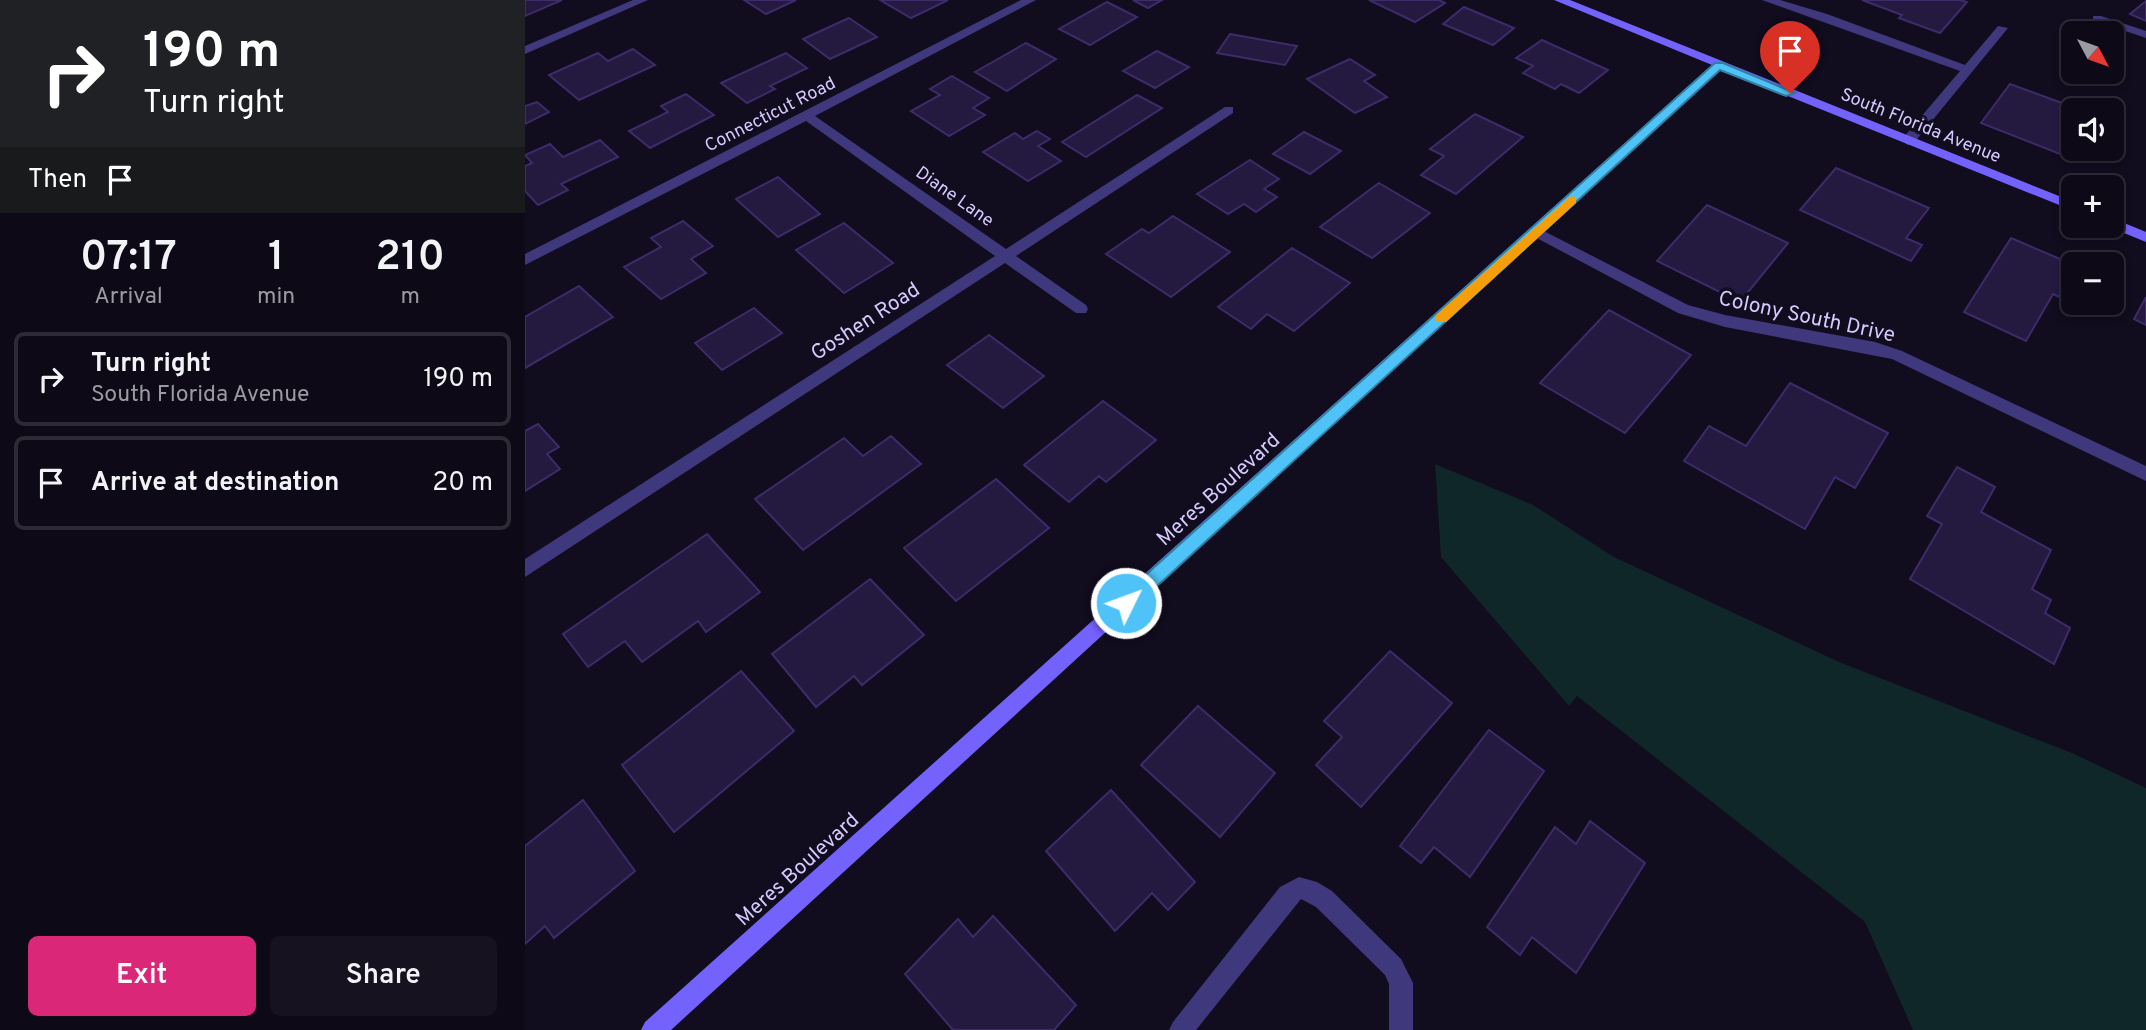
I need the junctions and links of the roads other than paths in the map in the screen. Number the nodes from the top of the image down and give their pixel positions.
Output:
1 (642, 0) edge
2 (1030, 0) edge
3 (1560, 0) edge
4 (1768, 0) edge
5 (2097, 18) dead end
6 (2002, 28) dead end
7 (2145, 32) edge
8 (525, 50) edge
9 (1719, 65) junction
10 (1967, 70) junction
11 (1230, 110) dead end
12 (806, 115) junction
13 (1908, 141) junction
14 (2061, 202) edge
15 (2124, 228) edge
16 (1537, 232) junction
17 (2146, 237) edge
18 (1006, 255) junction
19 (525, 260) edge
20 (1081, 309) dead end
21 (2146, 474) edge
22 (525, 569) edge
23 (653, 1030) edge
24 (1181, 1030) edge
25 (1401, 1030) edge

1 - 8 street
2 - 12 street, Connecticut Road
3 - 9 street, South Florida Avenue
4 - 10 street
5 - 7 street
6 - 10 street
9 - 13 street, South Florida Avenue
9 - 16 street, Meres Boulevard
10 - 13 street
11 - 18 street, Goshen Road
12 - 18 street, Diane Lane
12 - 19 street, Connecticut Road
13 - 14 street, South Florida Avenue
15 - 17 street
16 - 21 street, Colony South Drive
16 - 23 street, Meres Boulevard
18 - 20 street, Diane Lane
18 - 22 street, Goshen Road
24 - 25 street

